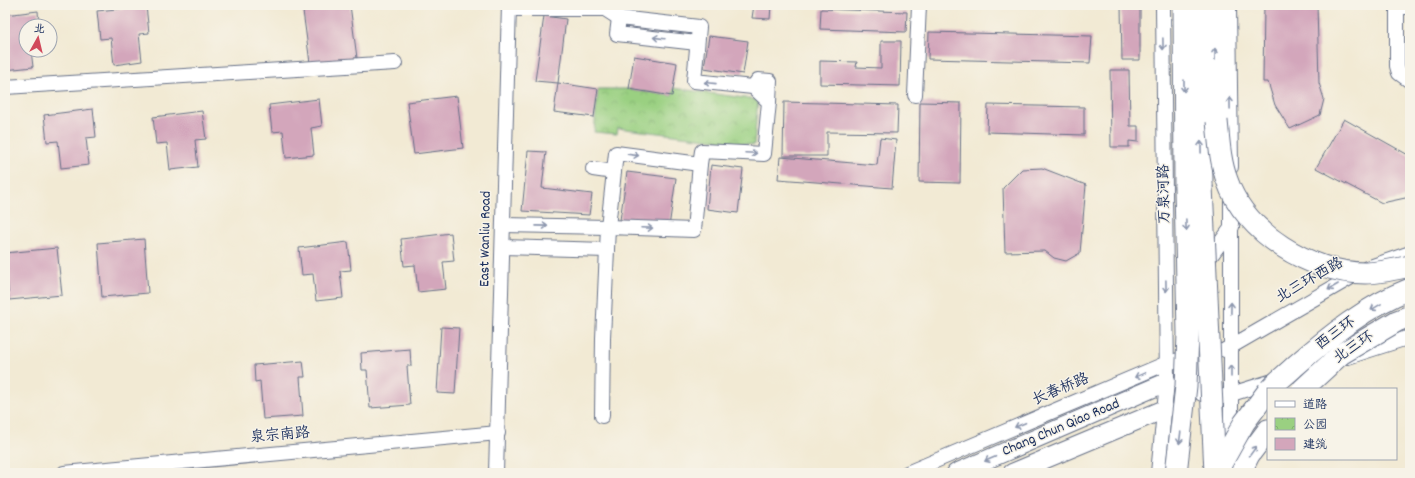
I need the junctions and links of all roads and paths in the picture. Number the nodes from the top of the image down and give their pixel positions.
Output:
1 (919, 5) edge
2 (1163, 5) edge
3 (1184, 5) edge
4 (1200, 5) edge
5 (1214, 5) edge
6 (1229, 5) edge
7 (509, 7) edge
8 (1410, 7) edge
9 (396, 63) dead end
10 (1410, 81) edge
11 (5, 87) edge
12 (915, 95) dead end
13 (700, 164) junction
14 (593, 169) dead end
15 (1231, 170) junction
16 (614, 172) junction
17 (1193, 186) junction
18 (503, 225) junction
19 (608, 227) junction
20 (1232, 227) junction
21 (503, 247) junction
22 (607, 250) junction
23 (1410, 253) edge
24 (1166, 256) junction
25 (1410, 266) edge
26 (1367, 268) junction
27 (1197, 273) junction
28 (1410, 289) edge
29 (1410, 316) edge
30 (1410, 337) edge
31 (1231, 347) junction
32 (1199, 360) junction
33 (1167, 363) junction
34 (1167, 382) junction
35 (1297, 382) edge
36 (1272, 388) edge
37 (1276, 388) edge
38 (1267, 394) edge
39 (1231, 395) junction
40 (1203, 404) junction
41 (1165, 415) junction
42 (602, 416) dead end
43 (1267, 431) edge
44 (498, 433) junction
45 (1228, 468) edge
46 (64, 473) edge
47 (496, 473) edge
48 (907, 473) edge
49 (956, 473) edge
50 (1012, 473) edge
51 (1040, 473) edge
52 (1158, 473) edge
53 (1176, 473) edge

1 - 12 street
2 -> 24 street, 万泉河路
3 -> 17 highway, 万泉河路
17 -> 4 highway
25 -> 5 highway, bridge
15 -> 6 street
13 -> 7 street
7 - 18 street, East Wanliu Road
8 - 10 street
9 - 11 street
16 -> 13 street
19 -> 13 street
14 - 16 street
15 - 20 street
15 - 26 street
16 - 19 street
17 - 45 highway, bridge
17 -> 53 highway, bridge
18 -> 19 street
18 - 21 street, East Wanliu Road
19 - 22 street
20 - 27 street
31 -> 20 street
21 - 22 street
21 - 44 street, East Wanliu Road
22 - 42 street
23 - 26 street, 北三环西路
24 - 27 street
24 -> 33 street, 万泉河路
26 -> 31 street, 北三环西路
27 - 32 street
28 -> 36 highway, 西三环, bridge
29 - 35 highway, 北三环, bridge
30 - 35 street
31 - 32 street, 北三环西路
39 -> 31 street
32 - 33 street, 长春桥路
32 - 34 street
32 - 40 street
33 - 34 street, 万泉河路
33 -> 48 street, 长春桥路
34 - 41 street, 万泉河路
34 -> 49 main road, Chang Chun Qiao Road
35 - 37 street
35 - 39 street
38 - 45 highway, 西三环, bridge
39 - 40 street
39 - 45 street
40 - 41 street
40 - 45 street
41 - 50 main road, Chang Chun Qiao Road
41 - 51 main road
41 - 52 street, 万泉河路
45 -> 43 highway
44 - 46 street, 泉宗南路
44 - 47 street, East Wanliu Road

